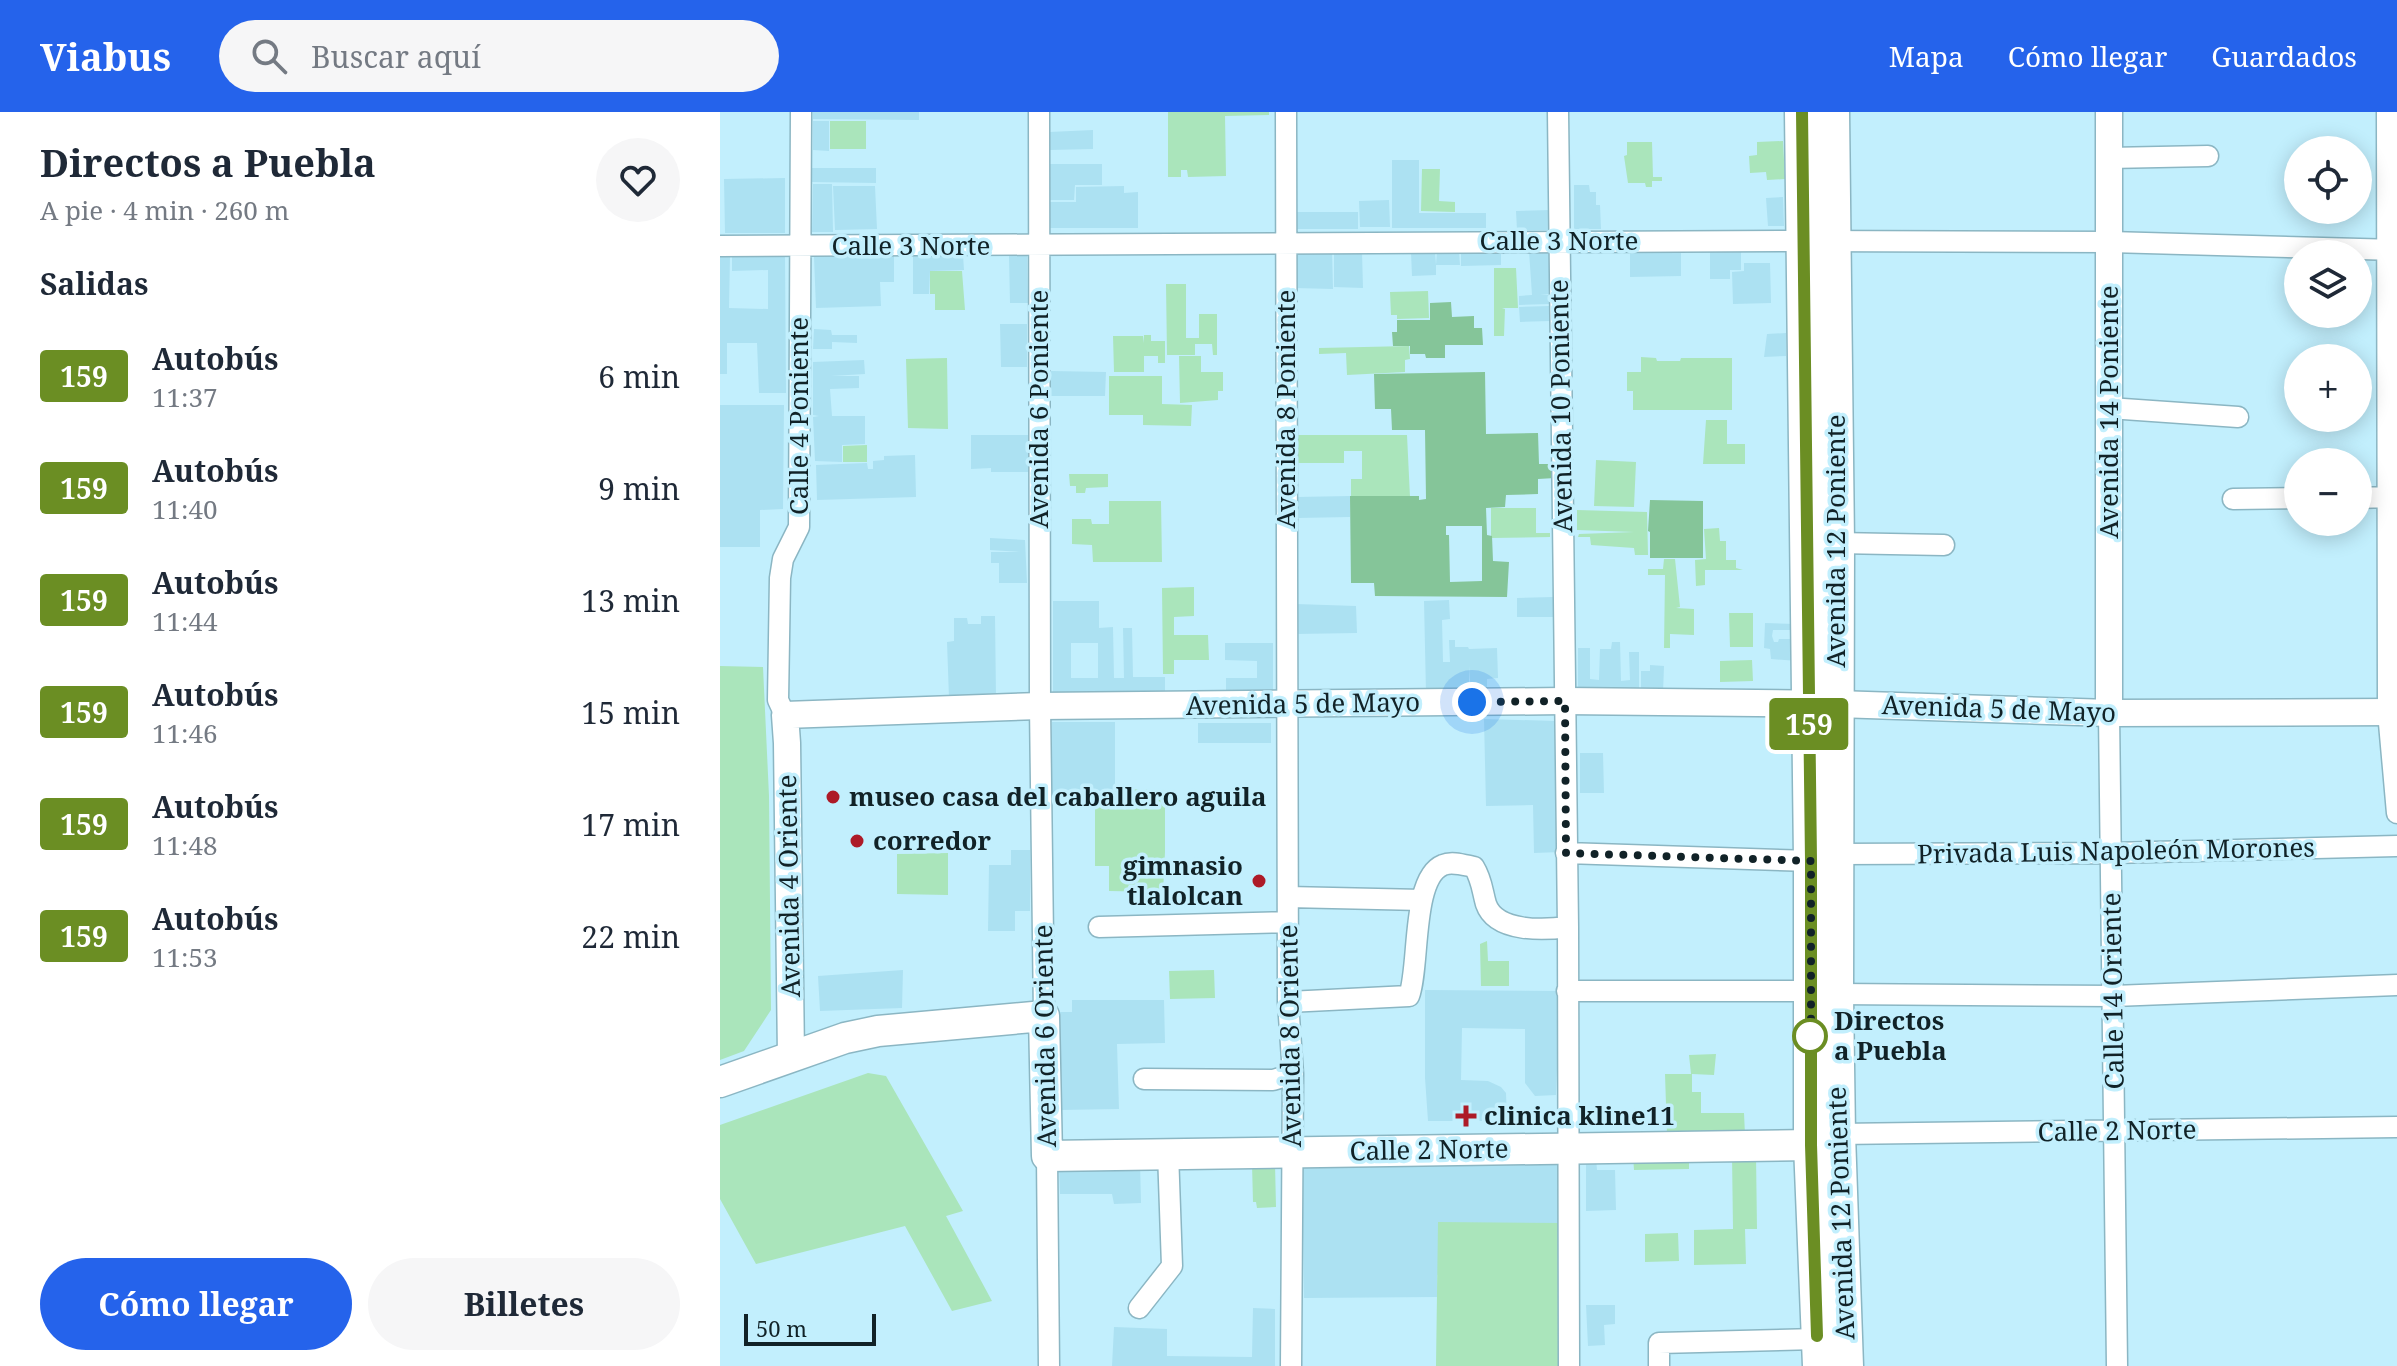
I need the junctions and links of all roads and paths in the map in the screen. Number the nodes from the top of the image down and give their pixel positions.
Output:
1 (801, 112) edge
2 (1039, 112) edge
3 (1286, 112) edge
4 (1558, 112) edge
5 (1802, 112) edge
6 (1832, 112) edge
7 (2109, 112) edge
8 (2387, 112) edge
9 (2208, 156) dead end
10 (2109, 158) junction
11 (1558, 241) junction
12 (1818, 242) junction
13 (2110, 242) junction
14 (1286, 243) junction
15 (720, 246) edge
16 (800, 246) junction
17 (1039, 246) junction
18 (2393, 250) edge
19 (2109, 408) junction
20 (2238, 417) dead end
21 (2388, 497) junction
22 (2284, 498) edge
23 (2372, 498) edge
24 (2233, 499) dead end
25 (1837, 543) junction
26 (1944, 545) dead end
27 (1565, 701) junction
28 (1823, 704) junction
29 (1287, 705) junction
30 (1040, 706) junction
31 (2392, 712) edge
32 (2109, 713) junction
33 (785, 715) junction
34 (2397, 813) edge
35 (2397, 846) edge
36 (1566, 853) junction
37 (2111, 853) junction
38 (1823, 857) junction
39 (1288, 897) junction
40 (1422, 900) junction
41 (1287, 922) junction
42 (1099, 927) dead end
43 (1568, 927) junction
44 (2397, 985) edge
45 (1567, 991) junction
46 (1823, 992) junction
47 (2114, 996) junction
48 (1288, 1002) junction
49 (1044, 1016) junction
50 (791, 1057) junction
51 (1293, 1074) junction
52 (1144, 1079) dead end
53 (720, 1082) edge
54 (2397, 1126) edge
55 (2114, 1131) junction
56 (1824, 1140) junction
57 (1568, 1147) junction
58 (2397, 1147) edge
59 (1168, 1152) junction
60 (1293, 1152) junction
61 (1047, 1156) junction
62 (1139, 1308) dead end
63 (1832, 1356) edge
64 (1049, 1366) edge
65 (1291, 1366) edge
66 (1569, 1366) edge
67 (1659, 1366) edge
68 (2117, 1366) edge

1 - 16 street, Calle 4 Poniente
2 - 17 street, Avenida 6 Poniente
3 - 14 street, Avenida 8 Poniente
4 - 11 street, Avenida 10 Poniente
5 - 12 main road, Avenida 12 Poniente
6 - 12 main road, Avenida 12 Poniente
7 - 10 street, Avenida 14 Poniente
8 - 18 street
9 - 10 street
10 - 13 street, Avenida 14 Poniente
11 - 12 street, Calle 3 Norte
11 - 14 street, Calle 3 Norte
11 - 27 street, Avenida 10 Poniente
12 - 13 street, Calle 3 Norte
12 - 25 main road, Avenida 12 Poniente
12 - 28 main road, Avenida 12 Poniente
13 - 18 street, Calle 3 Norte
13 - 19 street, Avenida 14 Poniente
14 - 17 street, Calle 3 Norte
14 - 29 street, Avenida 8 Poniente
15 - 16 street, Calle 3 Norte
16 - 17 street, Calle 3 Norte
16 - 33 street, Calle 4 Poniente
17 - 30 street, Avenida 6 Poniente
18 - 21 street
19 - 20 street
19 - 32 street, Avenida 14 Poniente
21 - 23 street
21 - 31 street
22 - 24 street
25 - 26 street
25 - 28 main road, Avenida 12 Poniente
27 - 28 street, Avenida 5 de Mayo
27 - 29 street, Avenida 5 de Mayo
27 - 36 street, Avenida 10 Poniente
28 - 32 street, Avenida 5 de Mayo
28 - 38 main road, Avenida 12 Poniente
29 - 30 street, Avenida 5 de Mayo
29 - 39 street, Avenida 8 Oriente
30 - 33 street, Avenida 5 de Mayo
30 - 49 street, Avenida 6 Oriente
31 - 32 street, Avenida 5 de Mayo
31 - 34 street
32 - 37 street, Calle 14 Oriente
33 - 50 street, Avenida 4 Oriente
35 - 37 street, Privada Luis Napoleón Morones
36 - 38 street, Privada Luis Napoleón Morones
36 - 43 street, Avenida 10 Poniente
37 - 38 street, Privada Luis Napoleón Morones
37 - 47 street, Calle 14 Oriente
38 - 46 main road, Avenida 12 Poniente
39 - 40 street
39 - 41 street, Avenida 8 Oriente
40 - 43 street
40 - 48 street
41 - 42 street
41 - 48 street, Avenida 8 Oriente
43 - 45 street, Avenida 10 Poniente
44 - 47 street
45 - 46 street
45 - 57 street, Avenida 10 Poniente
46 - 47 street
46 - 56 main road, Avenida 12 Poniente
47 - 55 street, Calle 14 Oriente
48 - 51 street, Avenida 8 Oriente
49 - 50 main road
49 - 61 main road, Avenida 6 Oriente
50 - 53 main road
51 - 52 street
51 - 60 street, Avenida 8 Oriente
54 - 55 street, Calle 2 Norte
54 - 58 street
55 - 56 street, Calle 2 Norte
55 - 68 street, Calle 14 Oriente
56 - 57 main road, Calle 2 Norte
56 - 63 main road, Avenida 12 Poniente
57 - 60 main road, Calle 2 Norte
57 - 66 street, Avenida 10 Poniente
59 - 60 main road, Calle 2 Norte
59 - 61 main road, Calle 2 Norte
59 - 62 street
60 - 65 street, Avenida 8 Oriente
61 - 64 street, Avenida 6 Oriente
63 - 67 street

